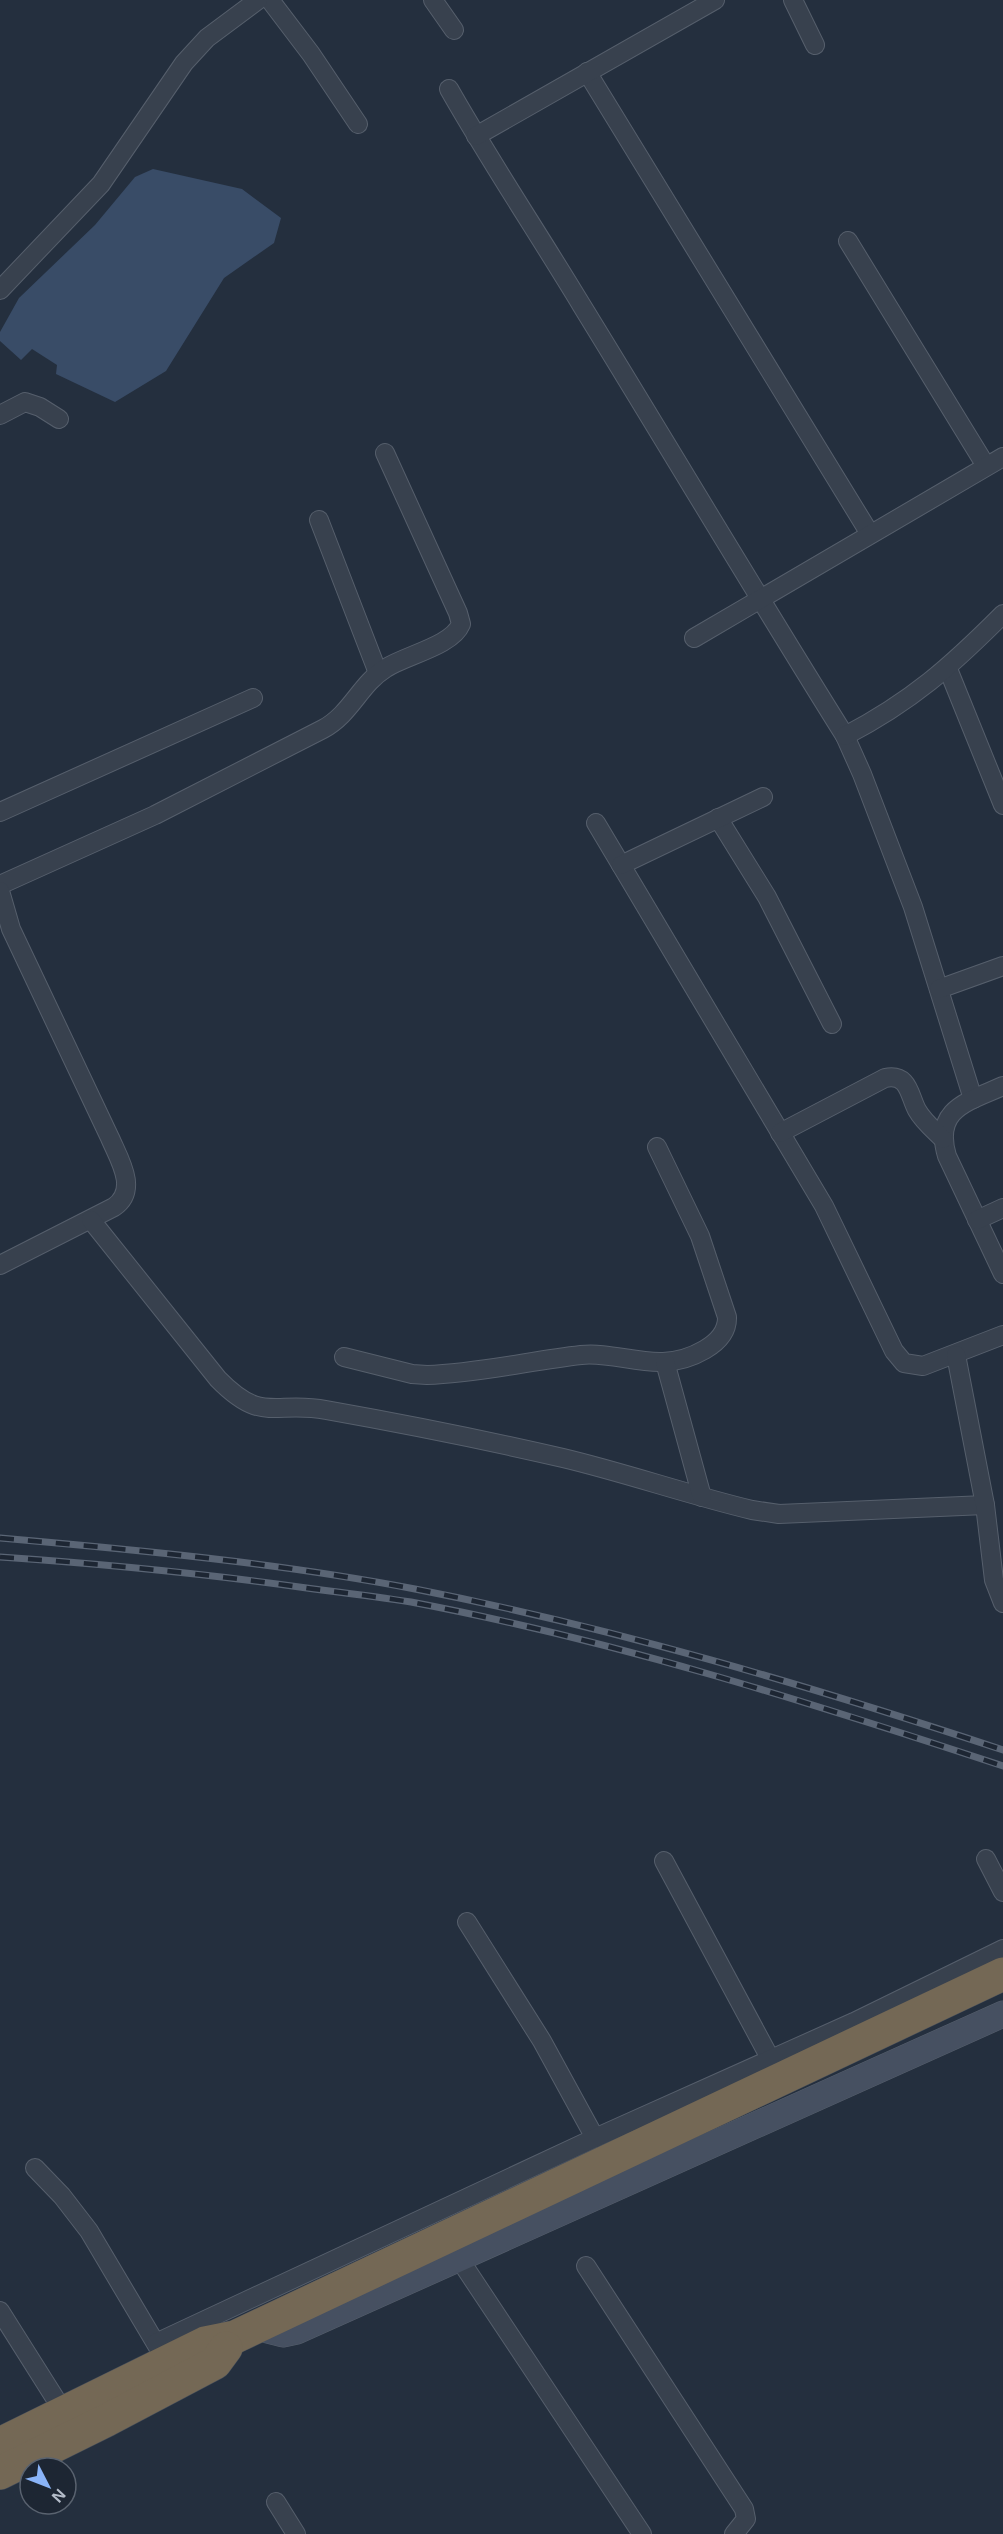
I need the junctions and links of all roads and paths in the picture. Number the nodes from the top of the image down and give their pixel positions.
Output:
1 (258, 0) edge
2 (270, 0) edge
3 (433, 0) edge
4 (715, 0) edge
5 (793, 0) edge
6 (454, 30) dead end
7 (815, 45) dead end
8 (587, 72) junction
9 (449, 89) dead end
10 (358, 124) dead end
11 (476, 136) junction
12 (848, 242) dead end
13 (0, 290) edge
14 (0, 415) edge
15 (59, 419) dead end
16 (385, 453) dead end
17 (1003, 457) edge
18 (987, 466) junction
19 (319, 520) dead end
20 (870, 534) junction
21 (761, 599) junction
22 (1003, 614) edge
23 (694, 638) dead end
24 (948, 669) junction
25 (378, 673) junction
26 (253, 698) dead end
27 (845, 736) junction
28 (763, 796) dead end
29 (1003, 806) edge
30 (0, 812) edge
31 (717, 818) junction
32 (596, 823) dead end
33 (621, 865) junction
34 (0, 885) edge
35 (0, 891) edge
36 (1003, 966) edge
37 (939, 989) junction
38 (832, 1024) dead end
39 (1003, 1086) edge
40 (973, 1099) junction
41 (780, 1134) junction
42 (943, 1139) junction
43 (657, 1147) dead end
44 (1003, 1208) edge
45 (91, 1220) junction
46 (977, 1220) junction
47 (0, 1265) edge
48 (1003, 1274) edge
49 (1003, 1335) edge
50 (956, 1355) junction
51 (344, 1357) dead end
52 (665, 1362) junction
53 (702, 1497) junction
54 (992, 1512) edge
55 (1003, 1603) edge
56 (986, 1859) dead end
57 (664, 1861) dead end
58 (1003, 1892) edge
59 (467, 1922) dead end
60 (1003, 1949) edge
61 (1003, 1974) edge
62 (1003, 2014) edge
63 (771, 2060) junction
64 (595, 2138) junction
65 (35, 2168) dead end
66 (458, 2257) junction
67 (586, 2266) dead end
68 (0, 2311) edge
69 (245, 2332) junction
70 (161, 2353) junction
71 (64, 2414) junction
72 (0, 2444) edge
73 (0, 2473) edge
74 (276, 2502) dead end
75 (296, 2534) edge
76 (642, 2534) edge
77 (734, 2534) edge

1 - 13 street
2 - 10 street
3 - 6 street
4 - 8 street
5 - 7 street
8 - 11 street
8 - 20 street
9 - 11 street
11 - 21 street
12 - 18 street
14 - 15 street
16 - 25 street
17 - 18 street
18 - 20 street
19 - 25 street
20 - 21 street
21 - 23 street
21 - 27 street
22 - 24 street
24 - 27 street
24 - 29 street
25 - 34 street
26 - 30 street
27 - 37 street
28 - 31 street
31 - 33 street
31 - 38 street
32 - 33 street
33 - 41 street
35 - 45 street
36 - 37 street
37 - 40 street
39 - 40 street
40 - 42 street
41 - 42 street
41 - 50 street
42 - 46 street
43 - 52 street
44 - 46 street
45 - 47 street
45 - 53 street
46 - 48 street
49 - 50 street
50 - 54 street
51 - 52 street
52 - 53 street
53 - 54 street
54 - 55 street
56 - 58 street
57 - 63 street
59 - 64 street
60 - 63 street
61 - 69 highway
62 - 66 street
63 - 64 street
64 - 70 street
65 - 70 street
66 - 69 street
66 - 76 street
67 - 77 street
68 - 71 street
69 - 70 highway
69 - 73 highway
70 - 71 highway
71 - 72 highway
74 - 75 street

